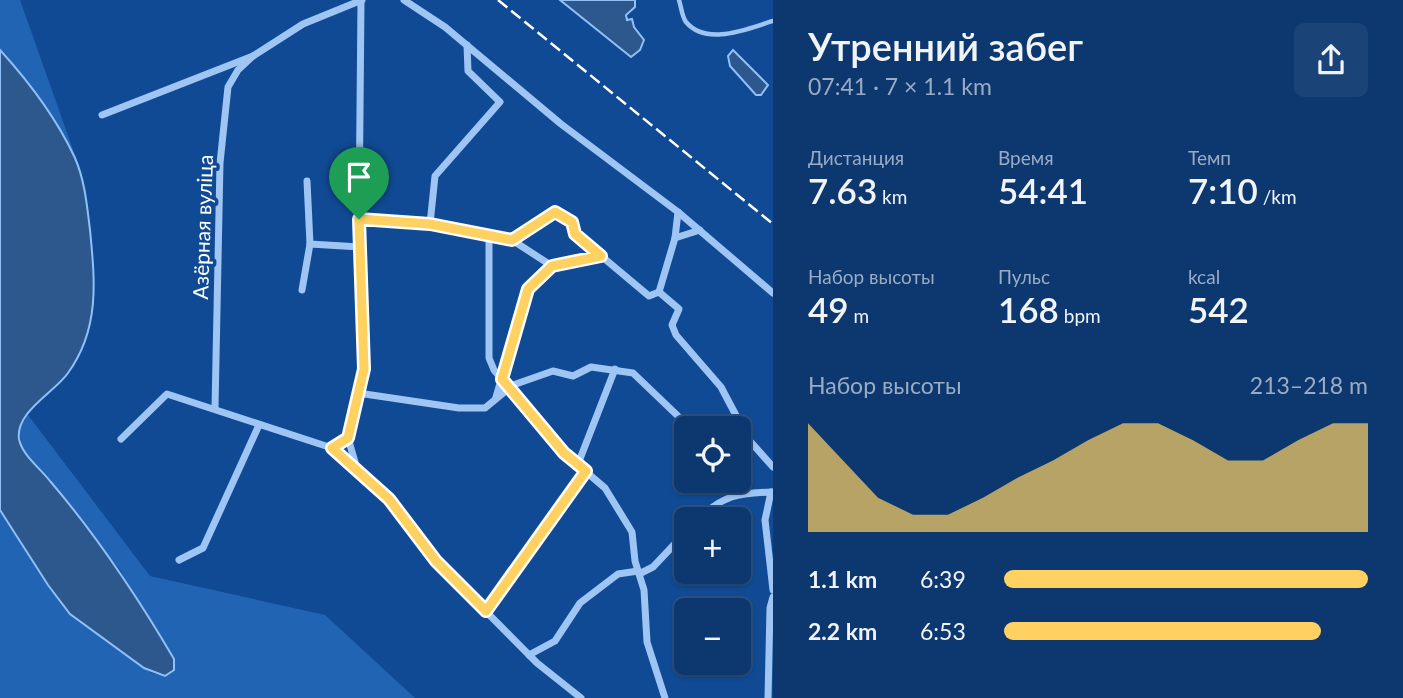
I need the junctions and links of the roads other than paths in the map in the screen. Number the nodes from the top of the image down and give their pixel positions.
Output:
1 (404, 0) edge
2 (679, 0) edge
3 (362, 1) edge
4 (773, 21) edge
5 (467, 45) junction
6 (253, 56) junction
7 (102, 115) dead end
8 (307, 181) dead end
9 (678, 212) junction
10 (359, 219) junction
11 (430, 224) junction
12 (700, 230) junction
13 (489, 236) junction
14 (675, 238) junction
15 (512, 240) junction
16 (310, 244) junction
17 (360, 247) junction
18 (601, 256) junction
19 (552, 266) junction
20 (302, 290) dead end
21 (659, 292) junction
22 (773, 293) edge
23 (615, 369) junction
24 (502, 379) junction
25 (509, 388) junction
26 (358, 393) junction
27 (496, 398) junction
28 (215, 408) junction
29 (678, 416) edge
30 (736, 416) edge
31 (259, 425) junction
32 (348, 438) junction
33 (121, 439) dead end
34 (751, 442) edge
35 (332, 448) junction
36 (578, 464) junction
37 (773, 467) edge
38 (357, 470) junction
39 (586, 471) junction
40 (772, 492) edge
41 (710, 507) edge
42 (674, 545) edge
43 (179, 560) dead end
44 (639, 572) junction
45 (773, 590) edge
46 (773, 597) edge
47 (486, 611) junction
48 (529, 654) junction
49 (581, 698) edge
50 (664, 698) edge
51 (768, 698) edge

1 - 5 street
2 - 4 lane
3 - 6 street, Азёрная вуліца
3 - 10 street
5 - 9 street
5 - 11 street
6 - 7 street, Азёрная вуліца
6 - 28 street, Азёрная вуліца
8 - 16 street
9 - 12 street
9 - 14 street
10 - 11 street
10 - 17 street
11 - 13 street
12 - 14 street
12 - 22 street
13 - 15 street
13 - 24 street
14 - 21 street
15 - 18 street
15 - 19 street
16 - 17 street
16 - 20 street
17 - 26 street
18 - 19 street
18 - 21 street
19 - 24 street
21 - 30 street
23 - 25 street
23 - 29 street
23 - 36 street
24 - 25 street
24 - 27 street
25 - 27 street
25 - 36 street
26 - 27 street
26 - 32 street
28 - 31 street
28 - 33 street
31 - 35 street
31 - 43 street
32 - 35 street
32 - 38 street
34 - 37 street
35 - 38 street
36 - 39 street
38 - 47 street
39 - 44 street
39 - 47 street
40 - 41 street
40 - 45 street
42 - 44 street
44 - 48 street
44 - 50 street
46 - 51 street
47 - 48 street
48 - 49 street

